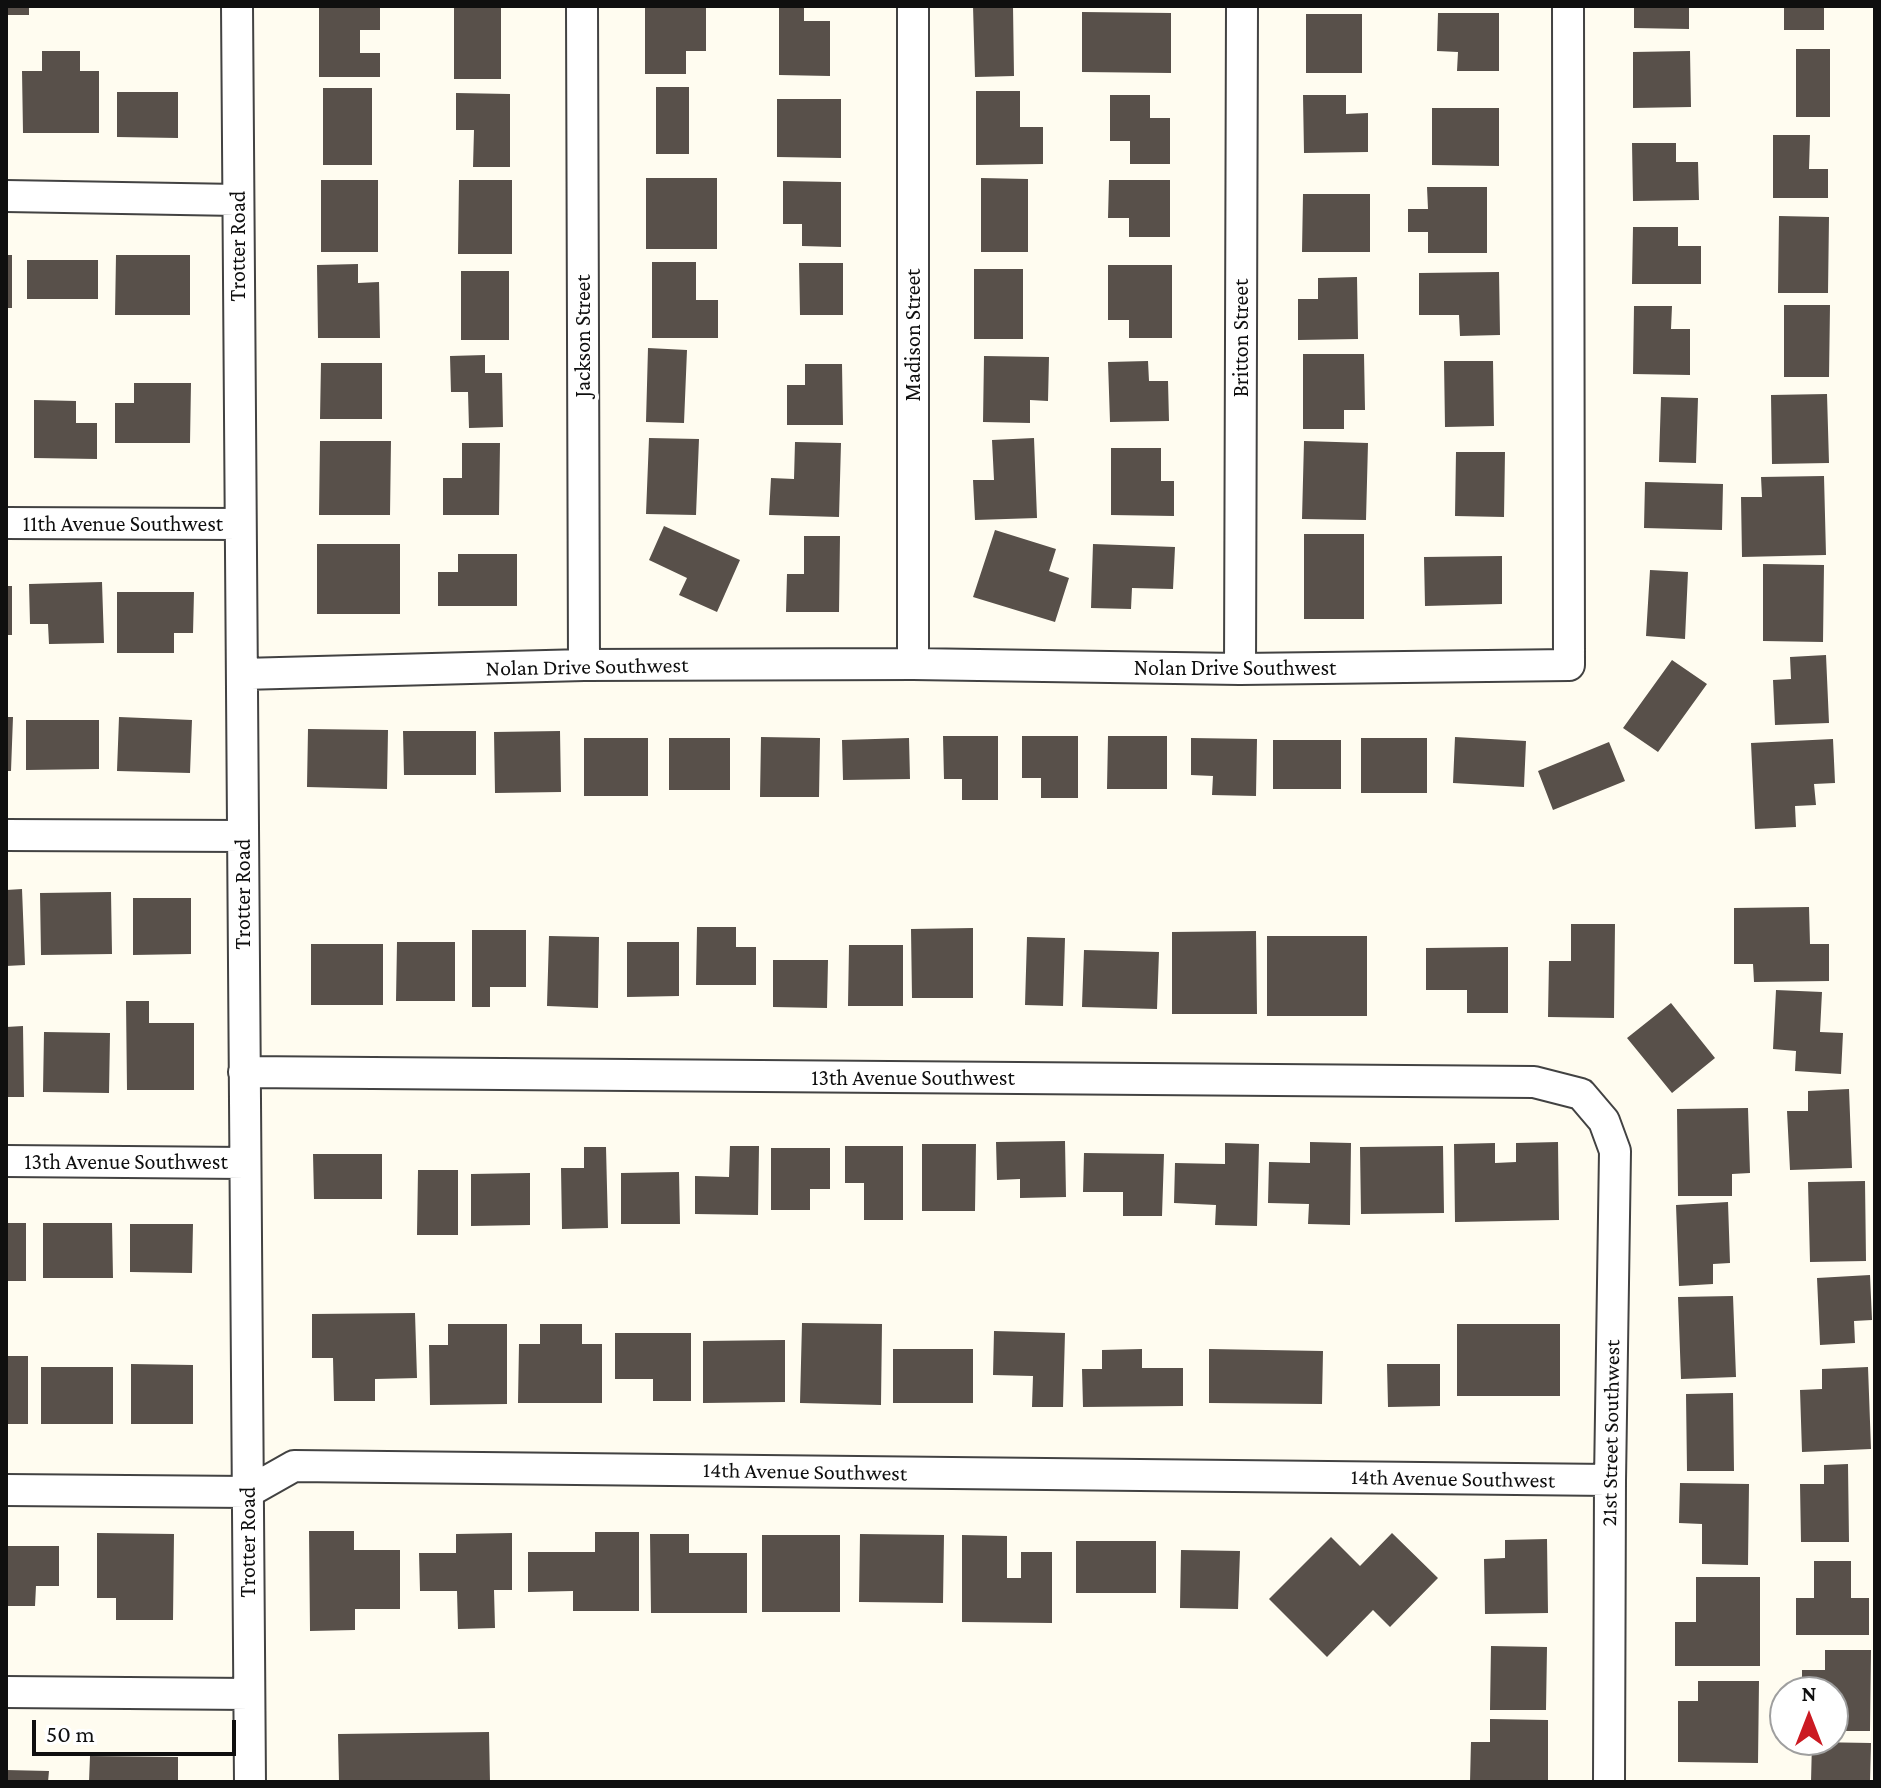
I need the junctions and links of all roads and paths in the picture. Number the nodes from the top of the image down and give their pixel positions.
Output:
1 (237, 6) edge
2 (582, 6) edge
3 (913, 6) edge
4 (1242, 6) edge
5 (1568, 6) edge
6 (6, 196) edge
7 (238, 200) junction
8 (6, 523) edge
9 (240, 524) junction
10 (913, 664) junction
11 (584, 665) junction
12 (1240, 669) junction
13 (242, 674) junction
14 (6, 835) edge
15 (243, 836) junction
16 (244, 1072) junction
17 (1581, 1094) joint
18 (6, 1161) edge
19 (245, 1163) junction
20 (1610, 1480) junction
21 (6, 1490) edge
22 (248, 1492) junction
23 (6, 1692) edge
24 (249, 1694) junction
25 (250, 1782) edge
26 (1609, 1782) edge

1 - 7 street, Trotter Road
2 - 11 street, Jackson Street
3 - 10 street, Madison Street
4 - 12 street, Britton Street
5 - 12 street, Nolan Drive Southwest
6 - 7 street
7 - 9 street, Trotter Road
8 - 9 street, 11th Avenue Southwest
9 - 13 street, Trotter Road
10 - 11 street, Nolan Drive Southwest
10 - 12 street, Nolan Drive Southwest
11 - 13 street, Nolan Drive Southwest
13 - 15 street, Trotter Road
14 - 15 street
15 - 16 street, Trotter Road
16 - 17 street, 13th Avenue Southwest
16 - 19 street, Trotter Road
17 - 20 street, 21st Street Southwest
18 - 19 street, 13th Avenue Southwest
19 - 22 street, Trotter Road
20 - 22 street, 14th Avenue Southwest
20 - 26 street, 21st Street Southwest
21 - 22 street, 14th Avenue Southwest
22 - 24 street, Trotter Road
23 - 24 street
24 - 25 street, Trotter Road

